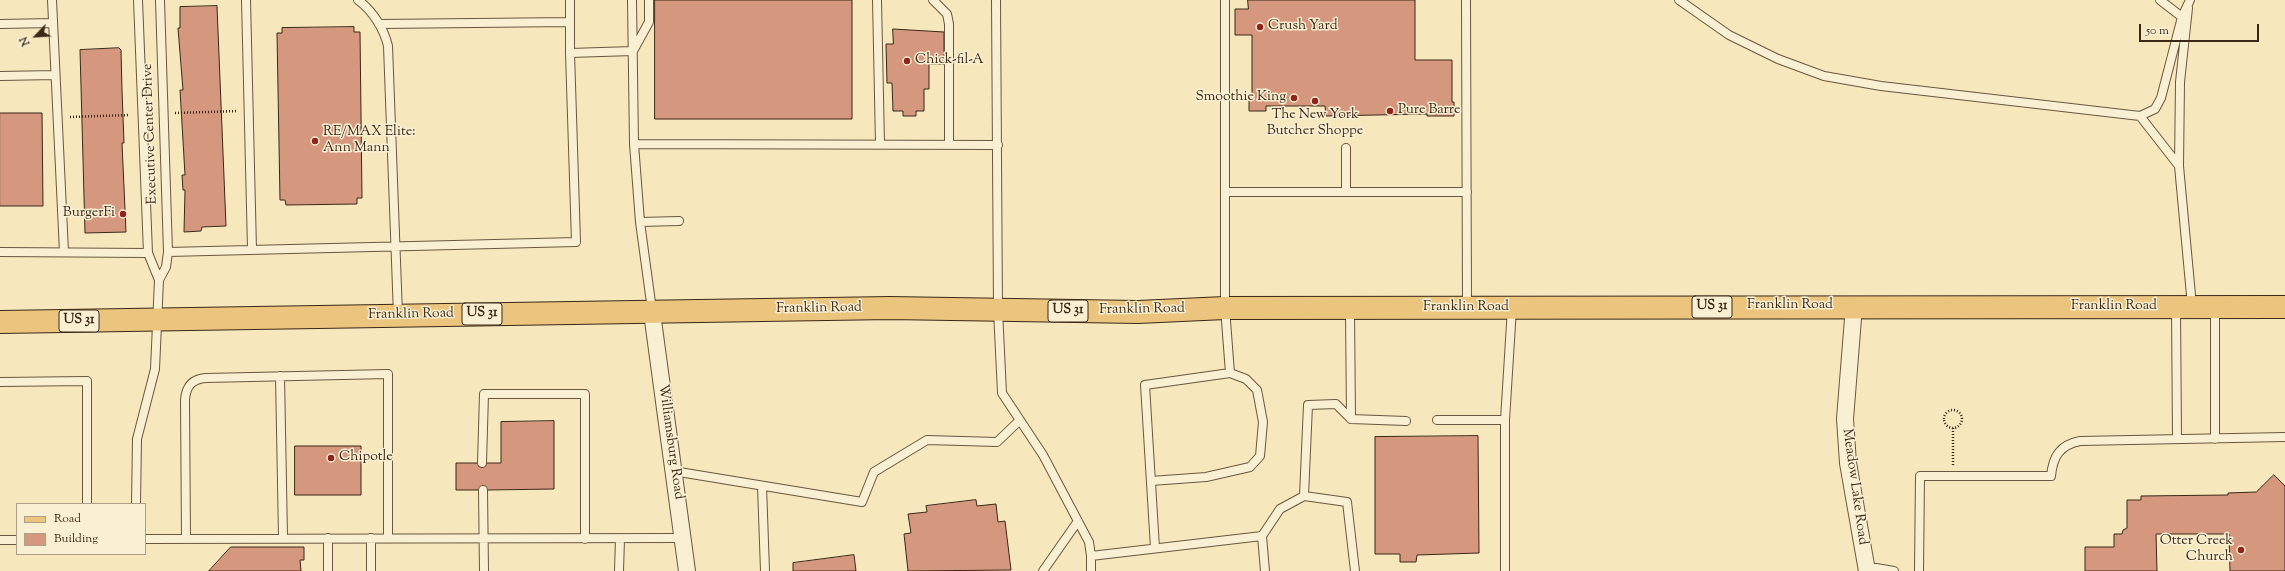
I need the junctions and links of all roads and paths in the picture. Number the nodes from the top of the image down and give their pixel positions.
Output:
1 (52, 0) edge
2 (138, 0) edge
3 (160, 0) edge
4 (246, 0) edge
5 (358, 0) edge
6 (570, 0) edge
7 (632, 0) edge
8 (649, 0) edge
9 (877, 0) edge
10 (933, 0) edge
11 (996, 0) edge
12 (1225, 0) edge
13 (1466, 0) edge
14 (1679, 0) edge
15 (2160, 0) edge
16 (2190, 2) edge
17 (2182, 17) junction
18 (570, 22) junction
19 (52, 23) junction
20 (0, 24) edge
21 (379, 24) junction
22 (633, 51) junction
23 (570, 53) junction
24 (55, 75) junction
25 (0, 76) edge
26 (2140, 116) junction
27 (634, 144) junction
28 (880, 144) junction
29 (949, 144) junction
30 (998, 145) junction
31 (1346, 148) dead end
32 (2180, 166) junction
33 (1225, 192) junction
34 (1346, 192) junction
35 (1467, 192) junction
36 (679, 221) dead end
37 (640, 222) junction
38 (394, 245) junction
39 (252, 249) junction
40 (0, 252) edge
41 (64, 252) junction
42 (168, 252) junction
43 (148, 253) junction
44 (159, 280) junction
45 (1854, 306) junction
46 (2184, 307) junction
47 (2215, 307) junction
48 (2285, 307) edge
49 (1225, 308) junction
50 (1350, 308) junction
51 (1467, 308) junction
52 (1512, 308) junction
53 (998, 310) junction
54 (652, 313) junction
55 (398, 315) junction
56 (158, 319) junction
57 (0, 322) edge
58 (1230, 373) junction
59 (280, 376) junction
60 (0, 382) edge
61 (1351, 419) junction
62 (1020, 420) junction
63 (1437, 420) dead end
64 (1505, 420) junction
65 (1406, 421) dead end
66 (1953, 427) junction
67 (2285, 437) edge
68 (2177, 439) junction
69 (2215, 439) junction
70 (482, 464) dead end
71 (673, 471) junction
72 (1953, 476) junction
73 (1151, 481) junction
74 (762, 486) junction
75 (483, 490) dead end
76 (1304, 496) junction
77 (87, 503) edge
78 (136, 503) edge
79 (1078, 520) junction
80 (1262, 536) junction
81 (283, 537) junction
82 (328, 538) junction
83 (371, 538) junction
84 (388, 538) junction
85 (484, 538) junction
86 (682, 538) junction
87 (146, 539) edge
88 (186, 539) junction
89 (585, 539) junction
90 (620, 539) junction
91 (0, 540) edge
92 (16, 540) edge
93 (1155, 548) junction
94 (1091, 556) junction
95 (1866, 570) edge
96 (328, 571) edge
97 (371, 571) edge
98 (484, 571) edge
99 (620, 571) edge
100 (687, 571) edge
101 (765, 571) edge
102 (1043, 571) edge
103 (1091, 571) edge
104 (1265, 571) edge
105 (1355, 571) edge
106 (1505, 571) edge
107 (1894, 571) edge
108 (1919, 571) edge

1 - 19 lane
2 - 43 lane, Executive Center Drive
3 - 42 lane, Executive Center Drive
4 - 39 lane
5 - 21 lane
6 - 18 lane
7 - 22 lane
8 - 22 lane
9 - 28 lane
10 - 29 lane
11 - 30 lane
12 - 33 lane
13 - 35 lane
14 - 26 lane
15 - 17 lane
16 - 17 lane
16 - 32 lane
17 - 26 lane
18 - 21 lane
18 - 23 lane
19 - 20 lane
19 - 24 lane
21 - 38 lane
22 - 23 lane
22 - 27 lane
23 - 38 lane
24 - 25 lane
24 - 41 lane
26 - 32 lane
27 - 28 lane
27 - 37 lane
28 - 29 lane
29 - 30 lane
30 - 53 lane
31 - 34 lane
32 - 46 lane
33 - 34 lane
33 - 49 lane
34 - 35 lane
35 - 51 lane
36 - 37 lane
37 - 54 lane
38 - 39 lane
38 - 55 lane
39 - 42 lane
40 - 41 lane
41 - 43 lane
42 - 44 lane, Executive Center Drive
43 - 44 lane, Executive Center Drive
44 - 56 lane
45 - 46 main road, Franklin Road / US 31
45 - 52 main road, Franklin Road / US 31
45 - 95 street, Meadow Lake Road
46 - 47 main road, Franklin Road / US 31
46 - 68 lane
47 - 48 main road, Franklin Road / US 31
47 - 69 lane
49 - 50 main road, Franklin Road / US 31
49 - 53 main road, Franklin Road / US 31
49 - 58 lane
50 - 51 main road, Franklin Road / US 31
50 - 61 lane
51 - 52 main road, Franklin Road / US 31
52 - 64 lane
53 - 54 main road, Franklin Road / US 31
53 - 62 lane
54 - 55 main road, Franklin Road / US 31
54 - 71 street, Williamsburg Road
55 - 56 main road, Franklin Road / US 31
56 - 57 main road, Franklin Road / US 31
56 - 78 lane
58 - 73 lane
58 - 73 lane
59 - 81 lane
59 - 84 lane
59 - 88 lane
60 - 77 lane
61 - 65 lane
61 - 76 lane
62 - 74 lane
62 - 79 lane
63 - 64 lane
64 - 106 lane
66 - 66 path
66 - 72 path
67 - 69 lane
68 - 69 lane
68 - 72 lane
70 - 89 lane
71 - 74 lane
71 - 86 street, Williamsburg Road
72 - 108 lane
73 - 93 lane
74 - 101 lane
75 - 85 lane
76 - 80 lane
76 - 105 lane
79 - 94 lane
79 - 102 lane
80 - 93 lane
80 - 104 lane
81 - 82 lane
81 - 88 lane
82 - 83 lane
82 - 96 lane
83 - 84 lane
83 - 97 lane
84 - 85 lane
85 - 89 lane
85 - 98 lane
86 - 90 lane
86 - 100 street, Williamsburg Road
87 - 88 lane
89 - 90 lane
90 - 99 lane
91 - 92 lane
93 - 94 lane
94 - 103 lane
95 - 107 lane

